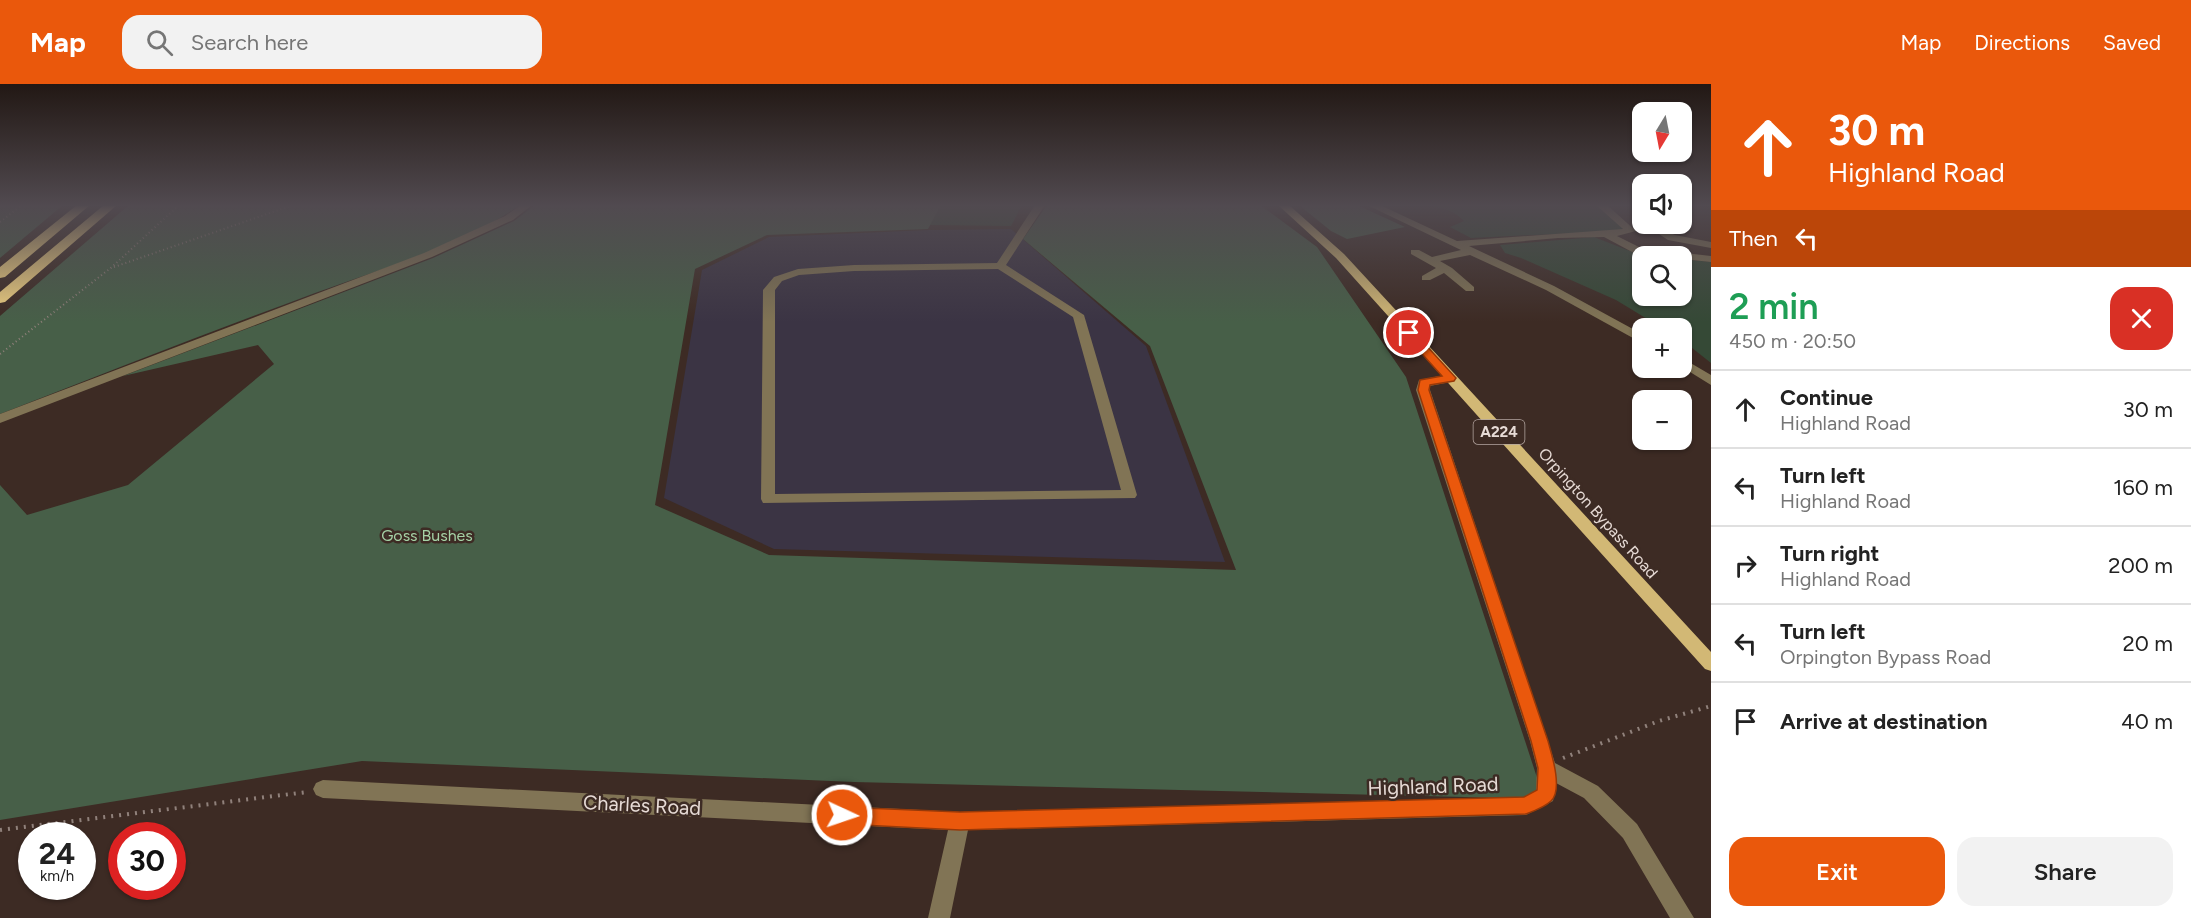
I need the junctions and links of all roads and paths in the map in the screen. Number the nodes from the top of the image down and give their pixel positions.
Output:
1 (37, 244) edge
2 (65, 244) edge
3 (137, 244) edge
4 (179, 244) edge
5 (453, 244) edge
6 (1014, 244) edge
7 (1327, 244) edge
8 (1457, 244) edge
9 (1625, 244) edge
10 (1472, 251) junction
11 (1415, 252) dead end
12 (1711, 259) edge
13 (1432, 260) junction
14 (1000, 266) junction
15 (112, 267) junction
16 (1447, 269) junction
17 (0, 274) edge
18 (1426, 278) dead end
19 (1470, 289) dead end
20 (0, 299) edge
21 (1632, 333) edge
22 (0, 354) edge
23 (1692, 369) edge
24 (1450, 378) junction
25 (1711, 381) edge
26 (0, 419) edge
27 (1711, 664) edge
28 (1711, 706) edge
29 (1546, 765) junction
30 (323, 789) joint
31 (960, 821) junction
32 (0, 830) edge
33 (939, 918) edge
34 (1683, 918) edge

1 - 17 highway
2 - 20 highway
3 - 15 path
4 - 15 path
5 - 26 street
6 - 14 street
7 - 24 main road, Orpington Bypass Road / A224
8 - 10 street
9 - 12 street
10 - 13 street
10 - 21 street
11 - 13 street
13 - 16 street
14 - 14 street
15 - 22 path
16 - 18 street
16 - 19 street
23 - 25 street
24 - 27 main road, Orpington Bypass Road / A224
24 - 29 street, Highland Road
28 - 29 path
29 - 31 street, Highland Road
29 - 34 street
30 - 31 street, Charles Road
30 - 32 path
31 - 33 street

